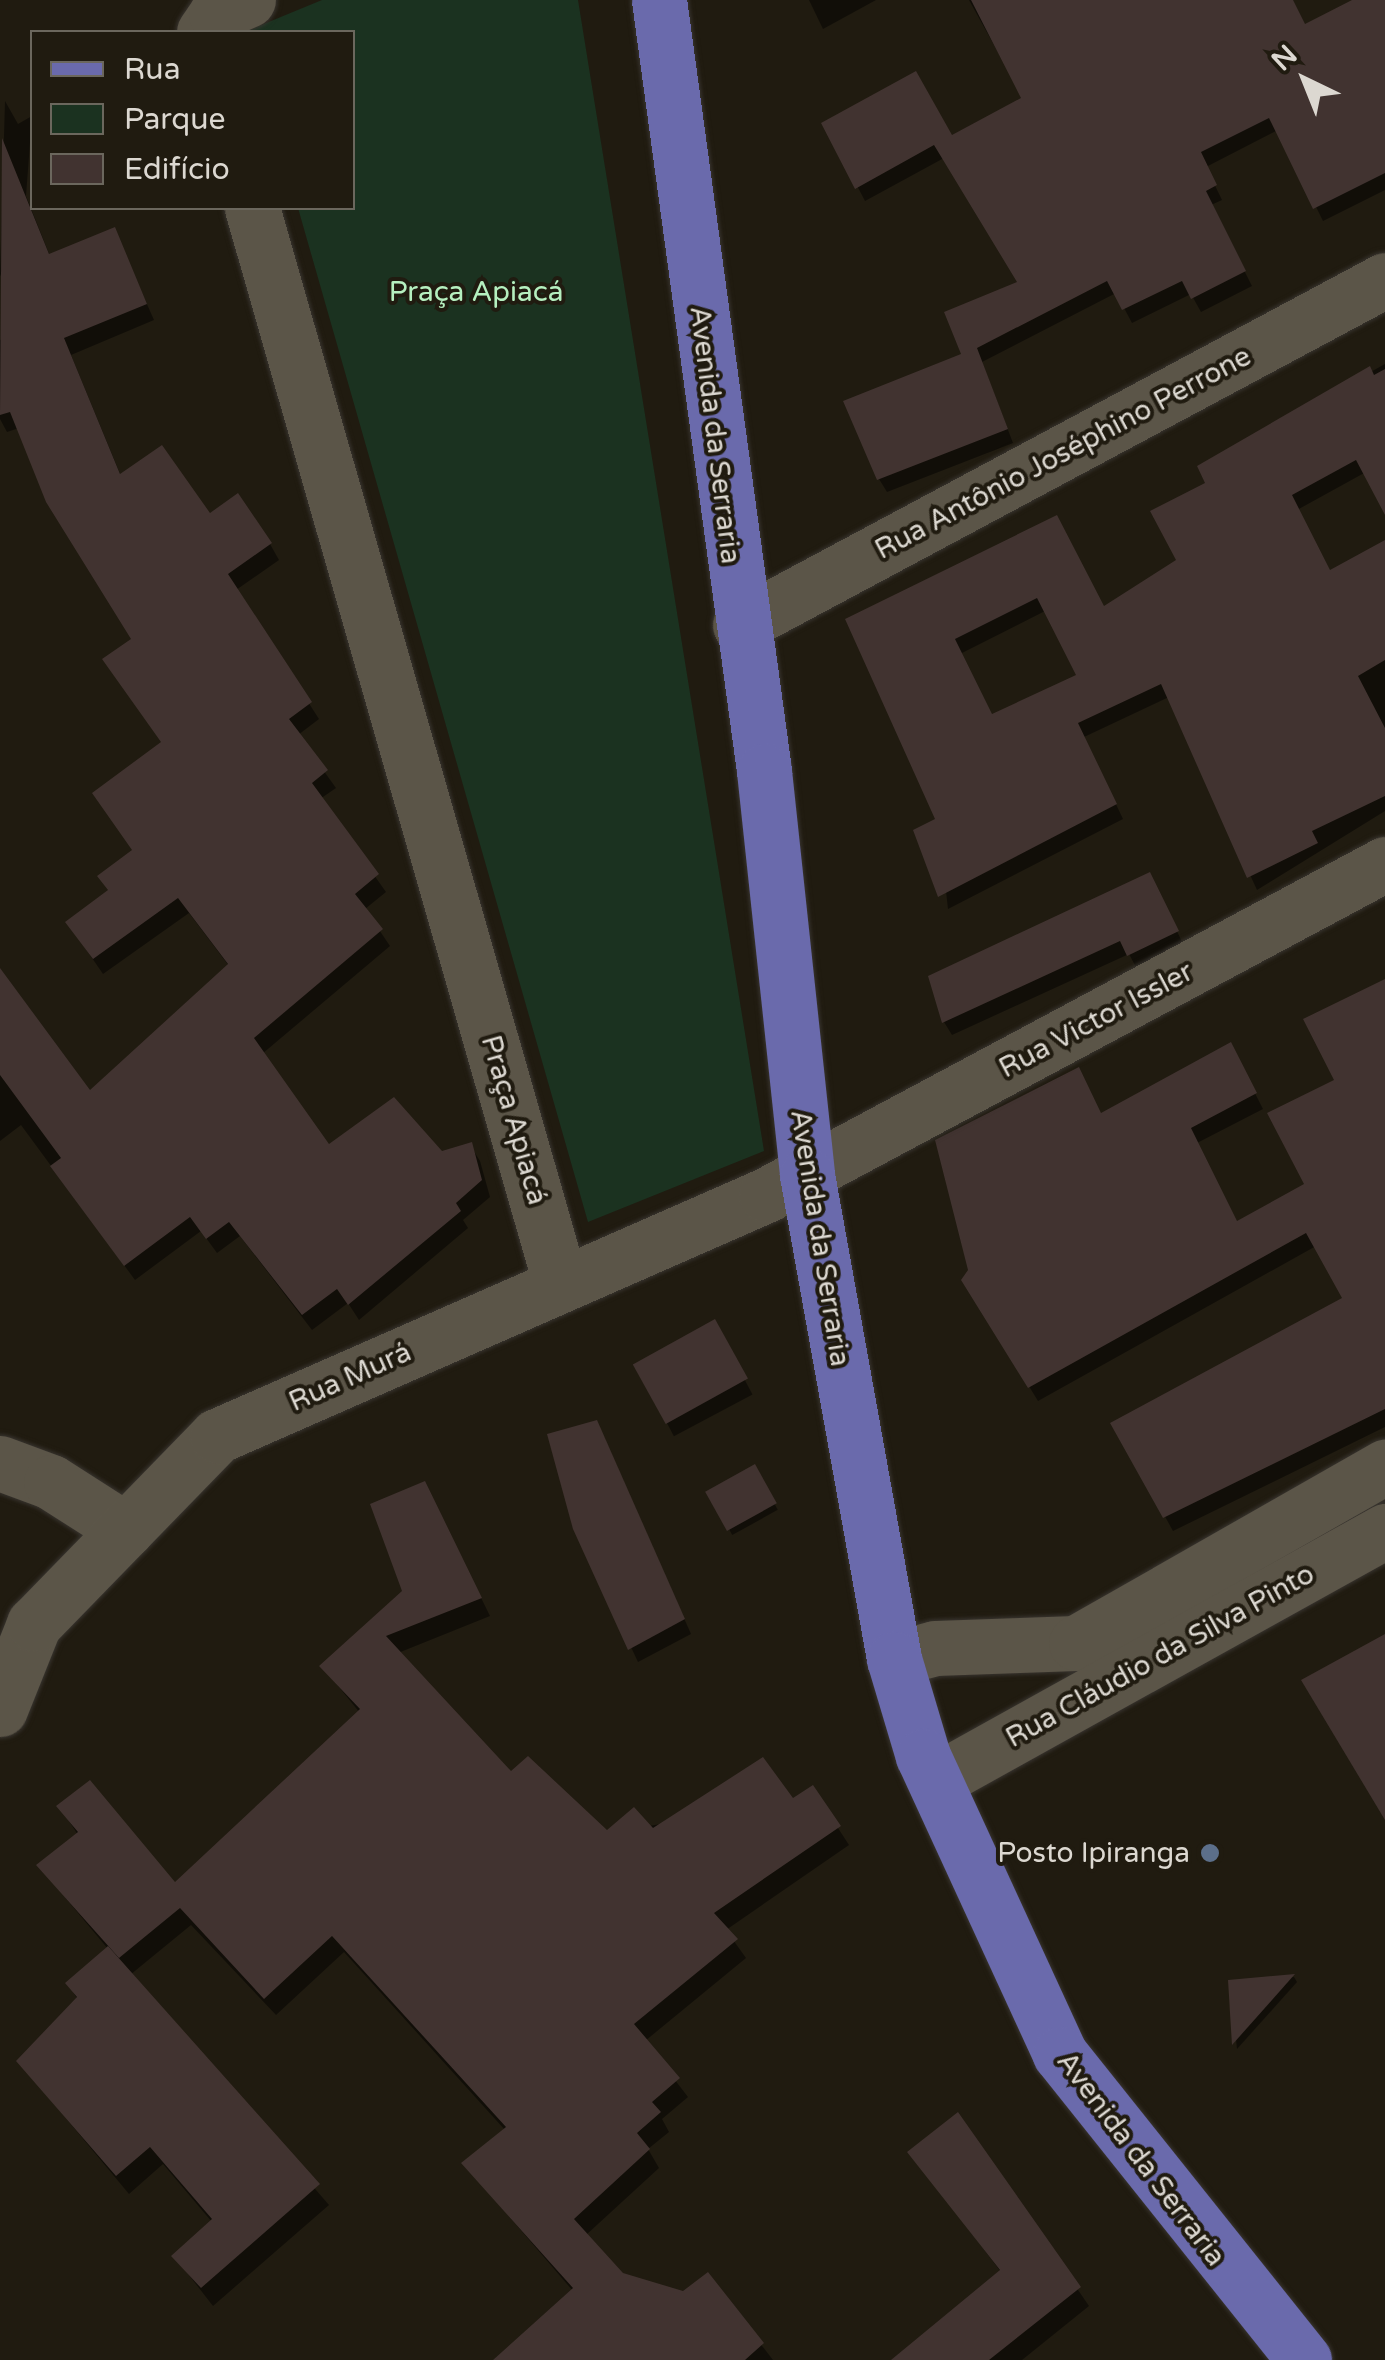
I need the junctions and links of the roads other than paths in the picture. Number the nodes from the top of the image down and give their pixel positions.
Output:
1 (248, 0) edge
2 (659, 0) edge
3 (205, 30) edge
4 (253, 210) edge
5 (1385, 280) edge
6 (740, 626) junction
7 (1385, 864) edge
8 (807, 1176) junction
9 (560, 1282) junction
10 (0, 1463) edge
11 (1385, 1467) edge
12 (126, 1530) junction
13 (1385, 1531) edge
14 (894, 1658) junction
15 (0, 1709) edge
16 (935, 1781) junction
17 (1304, 2360) edge

1 - 3 street
2 - 6 main road, Avenida da Serraria
4 - 9 street, Praça Apiacá
5 - 6 street, Rua Antônio Joséphino Perrone
6 - 8 main road, Avenida da Serraria
7 - 8 street, Rua Victor Issler
8 - 9 street, Rua Murá
8 - 14 main road, Avenida da Serraria
9 - 12 street, Rua Murá
10 - 12 street
11 - 14 street, Rua Cláudio da Silva Pinto
12 - 15 street, Rua Murá
13 - 16 street, Rua Cláudio da Silva Pinto
14 - 16 main road, Avenida da Serraria
16 - 17 main road, Avenida da Serraria

